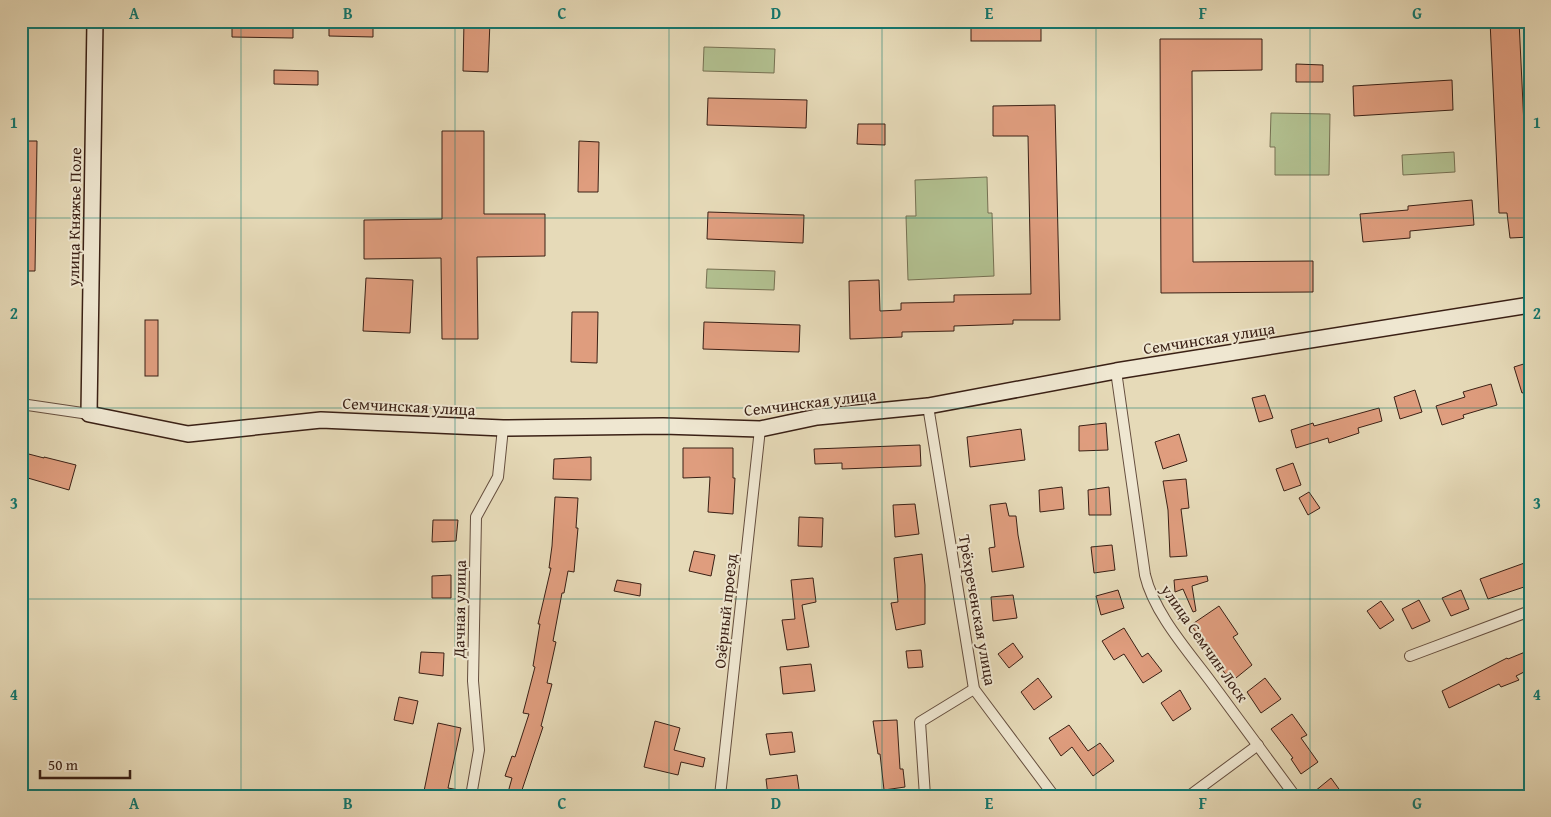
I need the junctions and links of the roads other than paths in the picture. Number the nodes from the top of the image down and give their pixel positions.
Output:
1 (95, 21) edge
2 (1530, 305) edge
3 (1116, 371) junction
4 (21, 404) edge
5 (928, 406) junction
6 (89, 414) junction
7 (503, 428) junction
8 (760, 429) junction
9 (1530, 611) edge
10 (1410, 656) dead end
11 (974, 689) junction
12 (1258, 745) junction
13 (472, 796) edge
14 (720, 796) edge
15 (925, 796) edge
16 (1054, 796) edge
17 (1188, 796) edge
18 (1295, 796) edge

1 - 6 street, улица Княжье Поле
2 - 3 street, Семчинская улица
3 - 5 street, Семчинская улица
3 - 12 street, улица Семчин Лоск
4 - 6 street
5 - 8 street, Семчинская улица
5 - 11 street, Трёхреченская улица
6 - 7 street, Семчинская улица
7 - 8 street, Семчинская улица
7 - 13 street, Дачная улица
8 - 14 street, Озёрный проезд
9 - 10 street
11 - 15 street
11 - 16 street, Трёхреченская улица
12 - 17 street
12 - 18 street, улица Семчин Лоск

